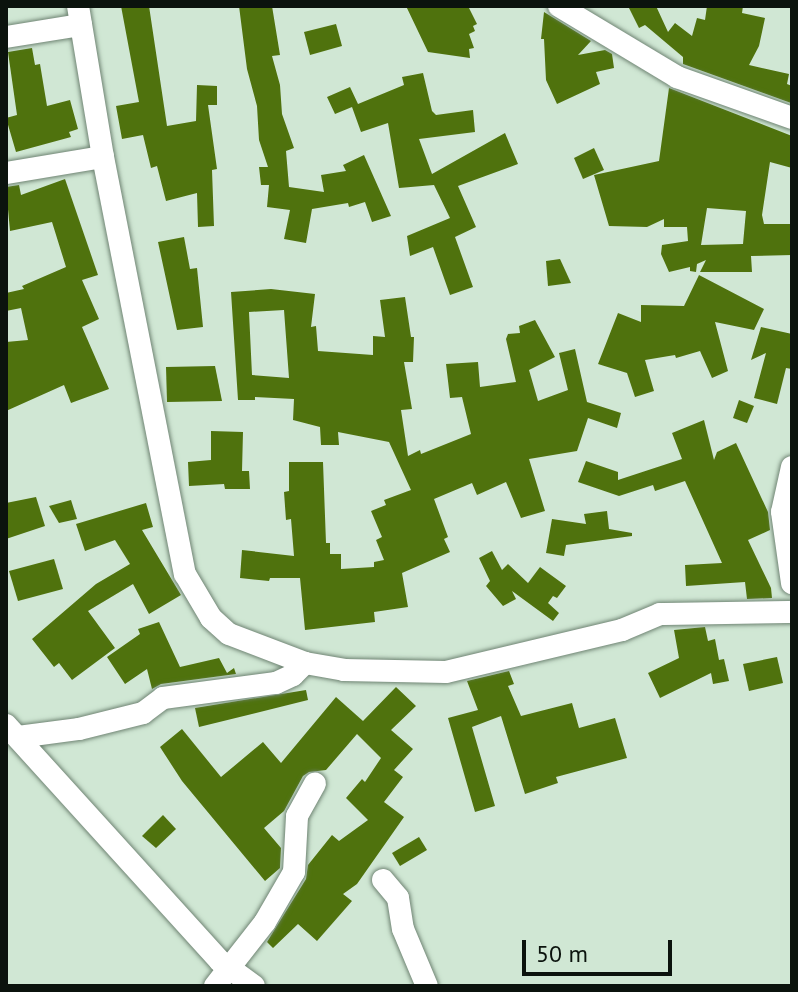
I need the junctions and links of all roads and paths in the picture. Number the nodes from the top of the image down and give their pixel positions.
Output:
1 (559, 6) edge
2 (80, 16) edge
3 (6, 37) edge
4 (792, 118) edge
5 (103, 157) junction
6 (6, 173) edge
7 (792, 467) edge
8 (792, 583) edge
9 (792, 612) edge
10 (305, 663) junction
11 (12, 731) edge
12 (315, 784) dead end
13 (383, 880) dead end
14 (228, 965) junction
15 (215, 986) edge
16 (254, 986) edge
17 (427, 986) edge

1 - 4 street
2 - 3 street
2 - 5 street
5 - 6 street
5 - 10 street
7 - 8 street
9 - 10 street
10 - 11 street
11 - 14 street
12 - 14 street
13 - 17 street
14 - 15 street
14 - 16 street

